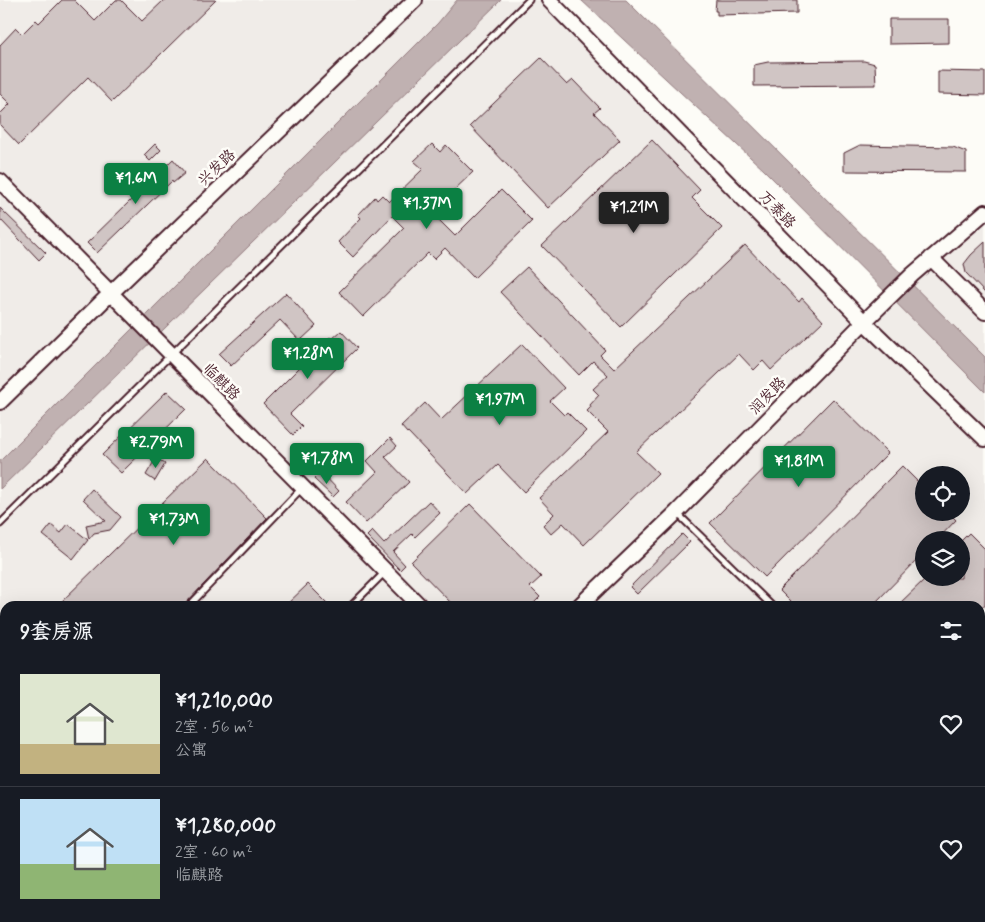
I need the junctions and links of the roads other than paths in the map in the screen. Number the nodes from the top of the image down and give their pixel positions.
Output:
1 (415, 0) edge
2 (529, 0) edge
3 (548, 0) edge
4 (0, 181) edge
5 (985, 212) edge
6 (931, 258) junction
7 (111, 293) junction
8 (985, 312) edge
9 (864, 322) junction
10 (171, 354) junction
11 (0, 402) edge
12 (985, 439) edge
13 (303, 487) junction
14 (677, 512) junction
15 (0, 524) edge
16 (386, 571) junction
17 (194, 601) edge
18 (356, 601) edge
19 (415, 601) edge
20 (583, 601) edge
21 (767, 601) edge

1 - 7 main road, 兴发路
2 - 10 lane
3 - 9 main road, 万泰路
4 - 7 main road, 临麒路
5 - 6 main road, 润发路
6 - 8 main road
6 - 9 main road, 润发路
7 - 10 main road, 临麒路
7 - 11 main road, 兴发路
9 - 12 main road, 万泰路
9 - 14 main road, 润发路
10 - 13 main road, 临麒路
10 - 15 lane
13 - 16 main road, 临麒路
13 - 17 lane
14 - 20 main road, 润发路
14 - 21 lane
16 - 18 lane
16 - 19 main road, 临麒路

